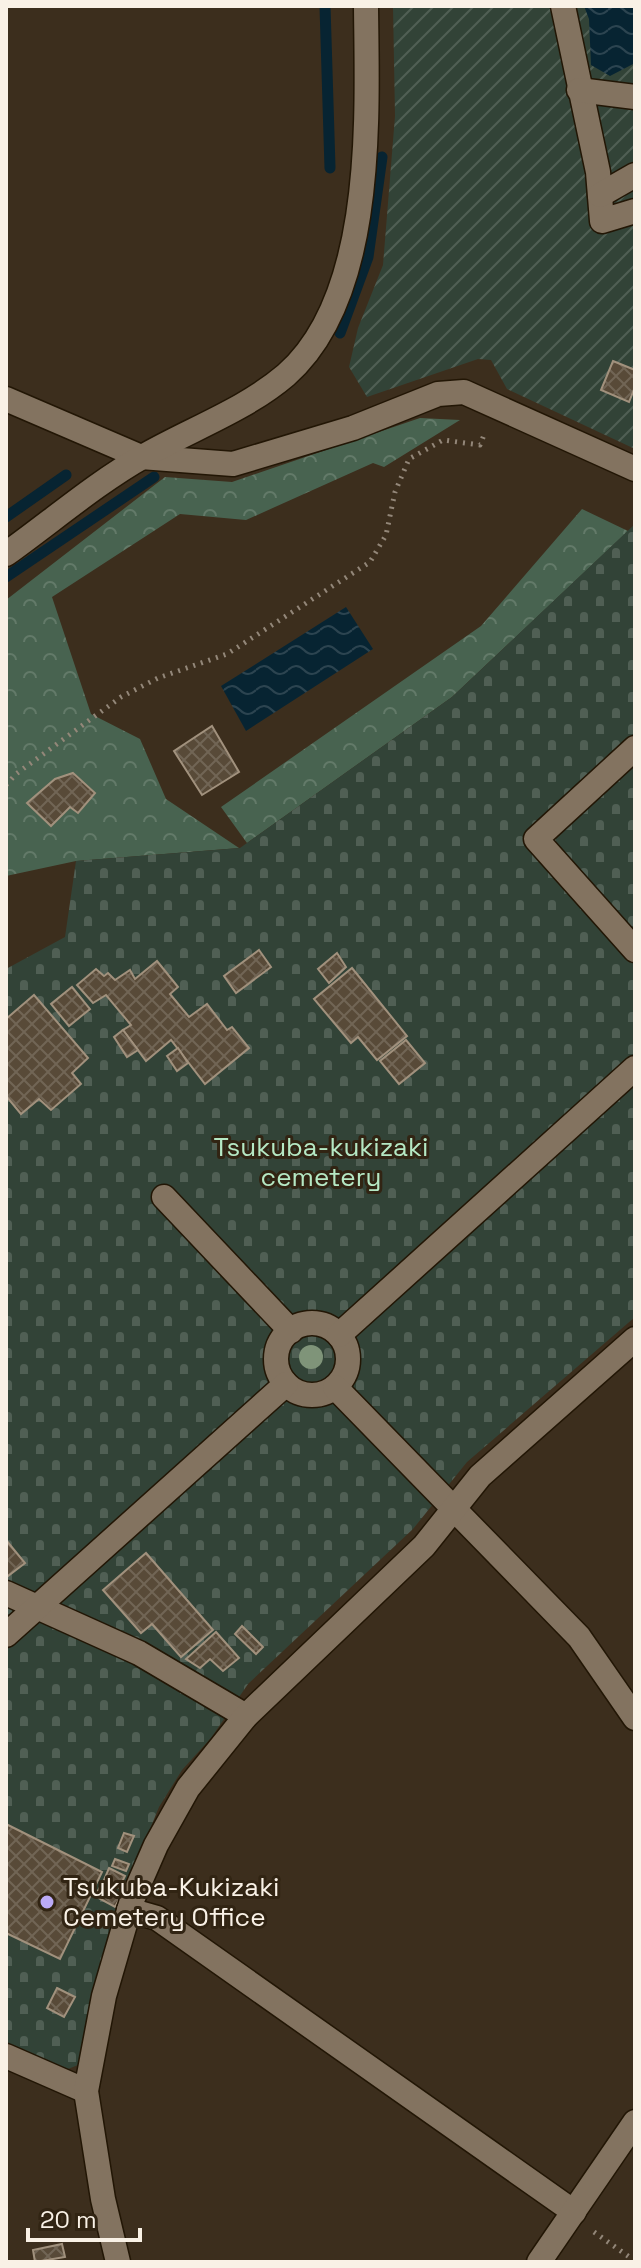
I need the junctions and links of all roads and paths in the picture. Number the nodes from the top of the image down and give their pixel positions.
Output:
1 (366, 6) edge
2 (563, 6) edge
3 (579, 90) junction
4 (635, 97) edge
5 (635, 175) edge
6 (600, 195) junction
7 (635, 211) edge
8 (6, 399) edge
9 (498, 405) junction
10 (141, 457) junction
11 (635, 469) edge
12 (6, 554) edge
13 (635, 748) edge
14 (6, 785) edge
15 (635, 950) edge
16 (635, 1068) edge
17 (164, 1197) dead end
18 (291, 1331) junction
19 (339, 1335) junction
20 (635, 1339) edge
21 (286, 1384) junction
22 (335, 1387) junction
23 (454, 1509) junction
24 (6, 1593) edge
25 (36, 1607) junction
26 (6, 1635) edge
27 (246, 1716) junction
28 (635, 1718) edge
29 (129, 1910) junction
30 (6, 2056) edge
31 (86, 2091) junction
32 (635, 2122) edge
33 (574, 2212) junction
34 (635, 2261) edge
35 (118, 2262) edge
36 (539, 2262) edge

1 - 10 street
2 - 3 street
3 - 4 street
3 - 6 street
5 - 6 street
6 - 7 street
8 - 10 street
9 - 10 street
9 - 11 street
9 - 14 path
10 - 12 street
13 - 15 street
16 - 19 street
17 - 18 street
18 - 19 street
18 - 21 street
19 - 22 street
20 - 23 street
21 - 22 street
21 - 25 street
22 - 23 street
23 - 27 street
23 - 28 street
24 - 25 street
25 - 26 street
25 - 27 street
27 - 29 street
29 - 31 street
29 - 33 street
30 - 31 street
31 - 35 street
32 - 33 street
33 - 34 path
33 - 36 street

